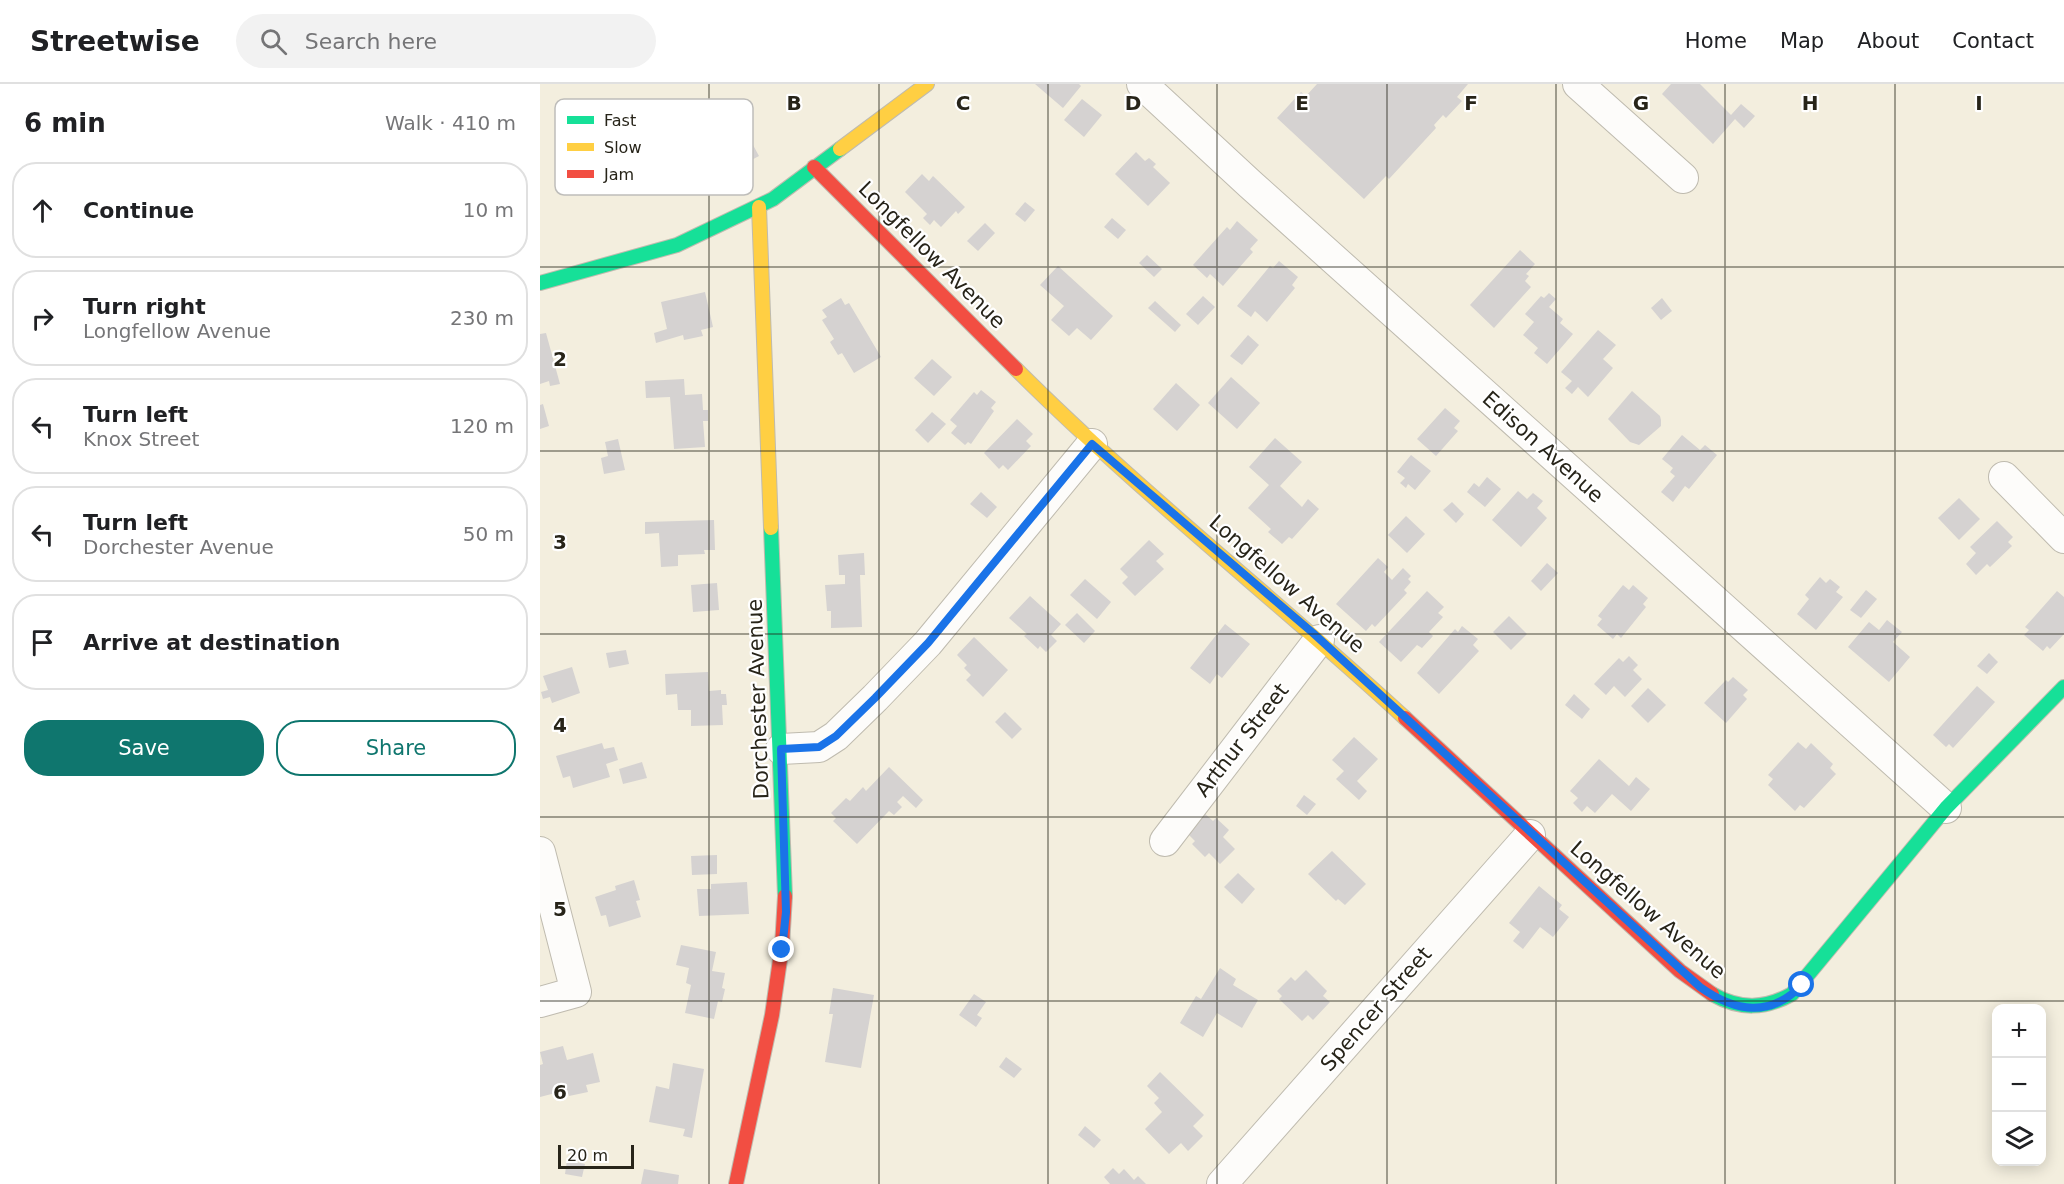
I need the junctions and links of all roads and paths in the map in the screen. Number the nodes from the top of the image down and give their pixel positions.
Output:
1 (927, 84) edge
2 (1142, 84) edge
3 (1578, 84) edge
4 (814, 166) junction
5 (1683, 178) dead end
6 (759, 207) junction
7 (540, 283) edge
8 (1092, 444) junction
9 (2004, 477) dead end
10 (2064, 538) edge
11 (1319, 640) junction
12 (2064, 687) edge
13 (781, 749) junction
14 (1946, 808) junction
15 (1530, 835) junction
16 (1165, 841) dead end
17 (540, 852) edge
18 (540, 1002) edge
19 (736, 1184) edge
20 (1222, 1184) edge

1 - 4 street
2 - 14 street, Edison Avenue
3 - 5 street
4 - 6 street
4 - 8 street, Longfellow Avenue
6 - 7 street
6 - 13 street, Dorchester Avenue
8 - 11 street, Longfellow Avenue
8 - 13 street
9 - 10 street
11 - 15 street, Longfellow Avenue
11 - 16 street, Arthur Street
12 - 14 street
13 - 19 street, Dorchester Avenue
14 - 15 street, Longfellow Avenue
15 - 20 street, Spencer Street
17 - 18 street

